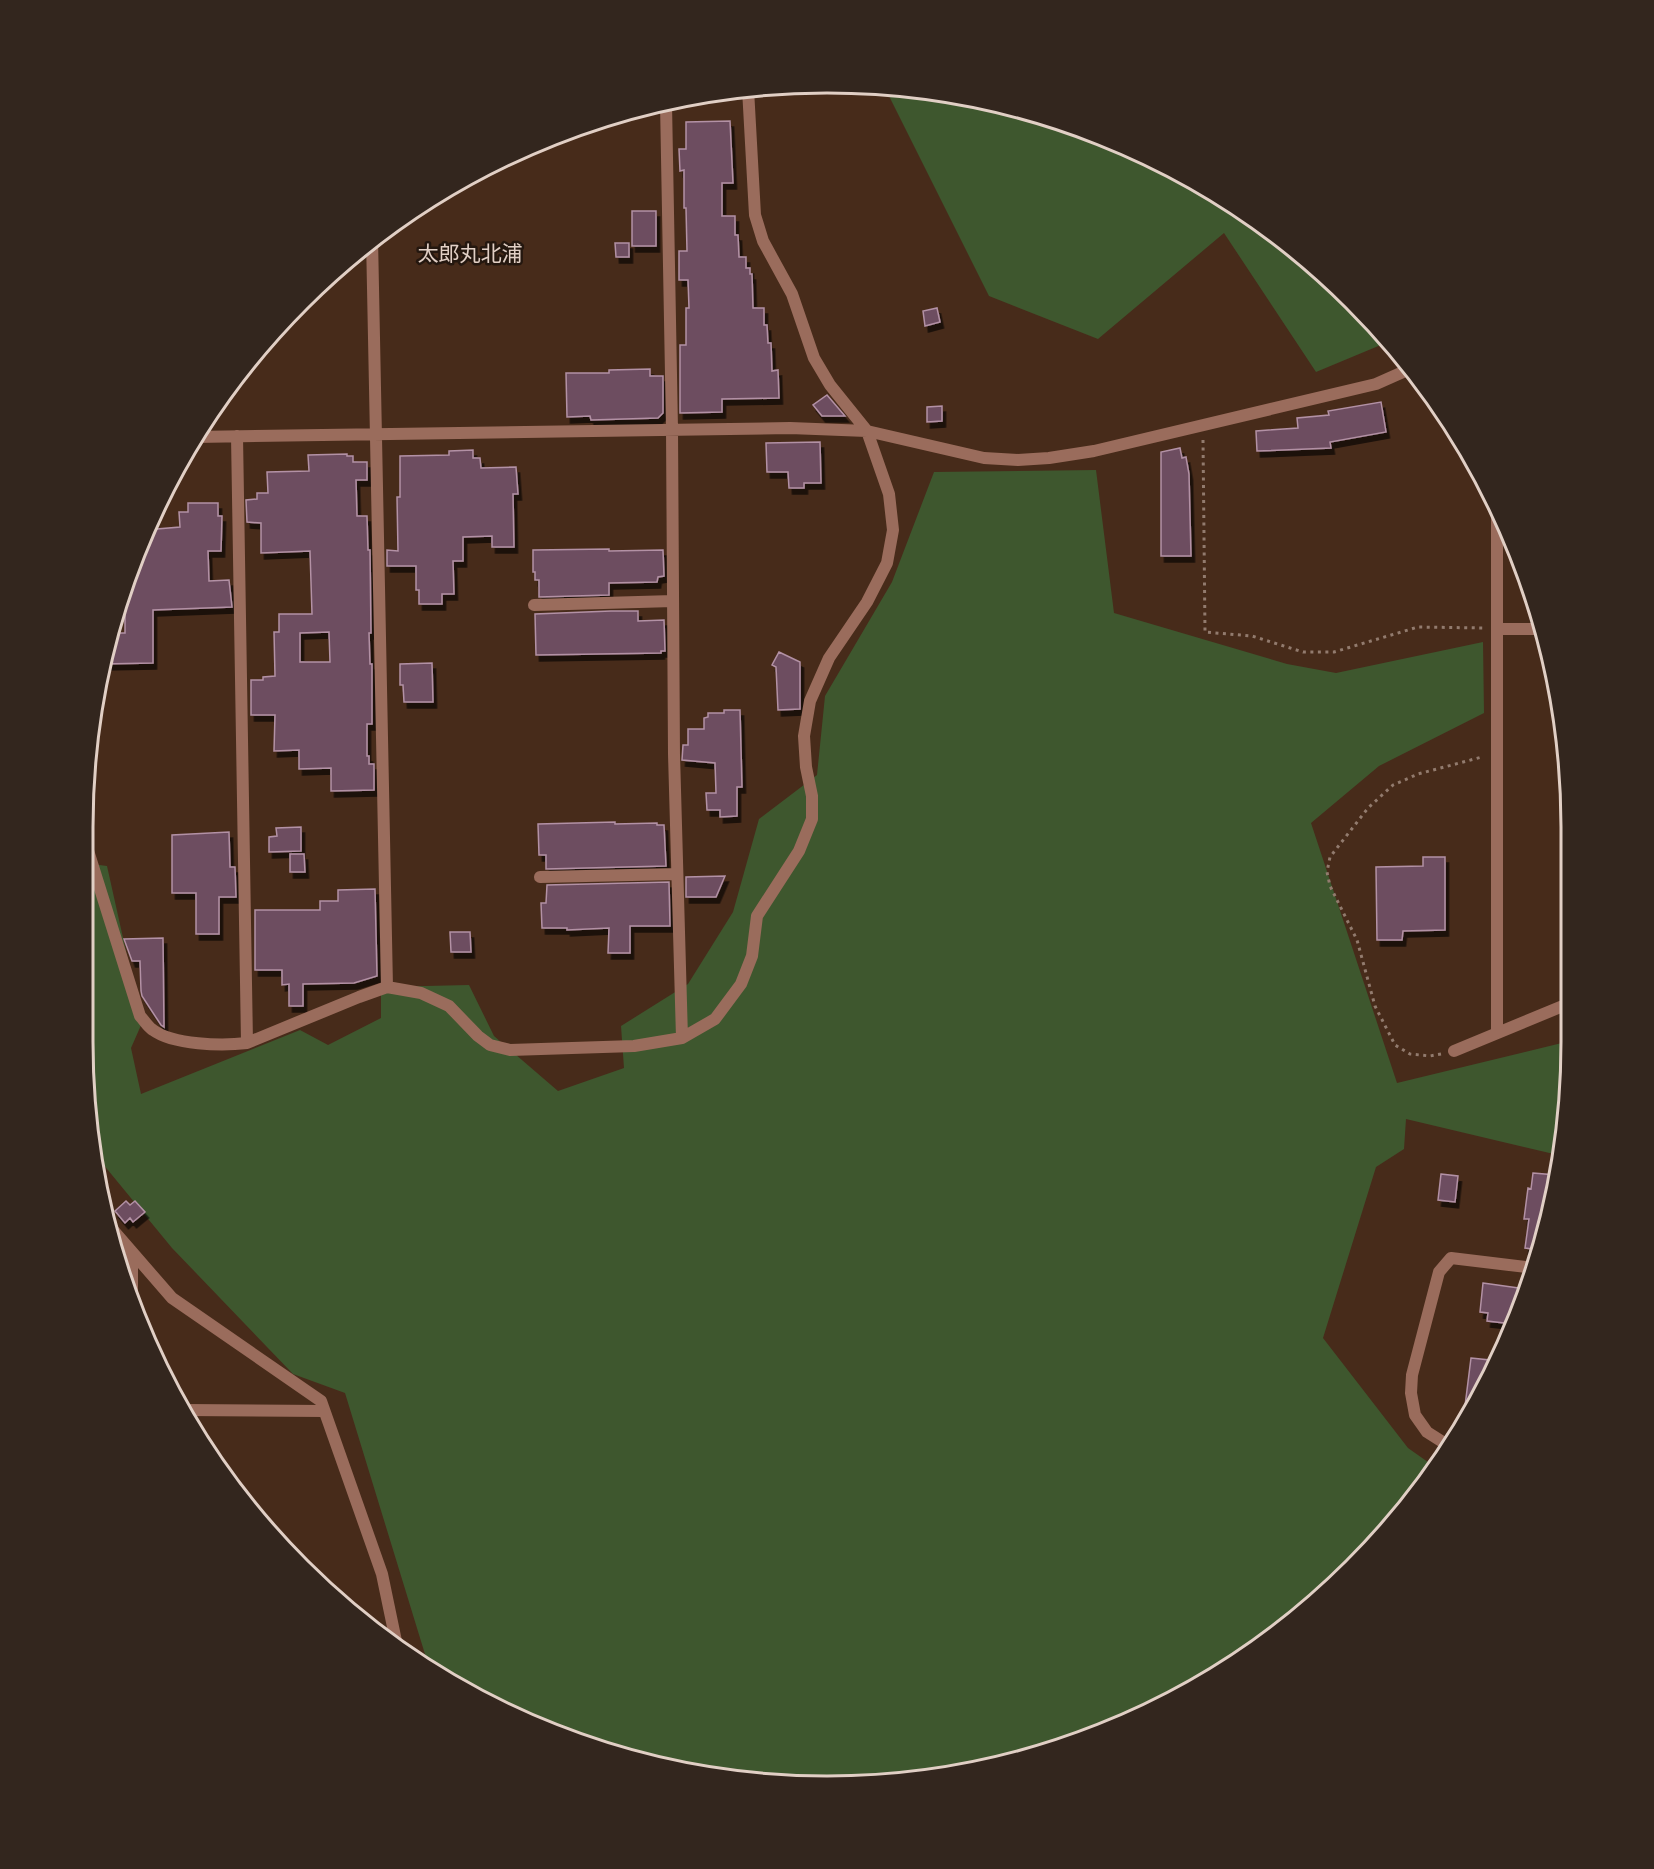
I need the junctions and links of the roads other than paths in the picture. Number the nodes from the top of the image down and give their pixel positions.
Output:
1 (748, 98) edge
2 (666, 111) edge
3 (372, 251) edge
4 (1403, 372) edge
5 (672, 429) junction
6 (867, 431) junction
7 (376, 434) junction
8 (237, 436) junction
9 (206, 437) edge
10 (1497, 529) edge
11 (673, 601) junction
12 (534, 605) dead end
13 (1498, 629) junction
14 (1534, 629) edge
15 (93, 866) edge
16 (678, 874) junction
17 (540, 876) dead end
18 (387, 987) junction
19 (1561, 1007) edge
20 (1497, 1033) junction
21 (682, 1038) junction
22 (247, 1043) junction
23 (1454, 1051) road end
24 (120, 1238) edge
25 (132, 1252) junction
26 (1525, 1267) edge
27 (132, 1278) edge
28 (192, 1410) edge
29 (324, 1411) junction
30 (1442, 1442) edge
31 (395, 1634) edge

1 - 6 street
2 - 5 street
3 - 7 street
4 - 6 street
5 - 6 street
5 - 7 street
5 - 11 street
6 - 21 street
7 - 8 street
7 - 18 street
8 - 9 street
8 - 22 street
10 - 13 street
11 - 12 street
11 - 16 street
13 - 14 street
13 - 20 street
15 - 22 street
16 - 17 street
16 - 21 street
18 - 21 street
18 - 22 street
19 - 20 street
20 - 23 street
24 - 25 street
25 - 27 street
25 - 29 street
26 - 30 street
28 - 29 street
29 - 31 street

